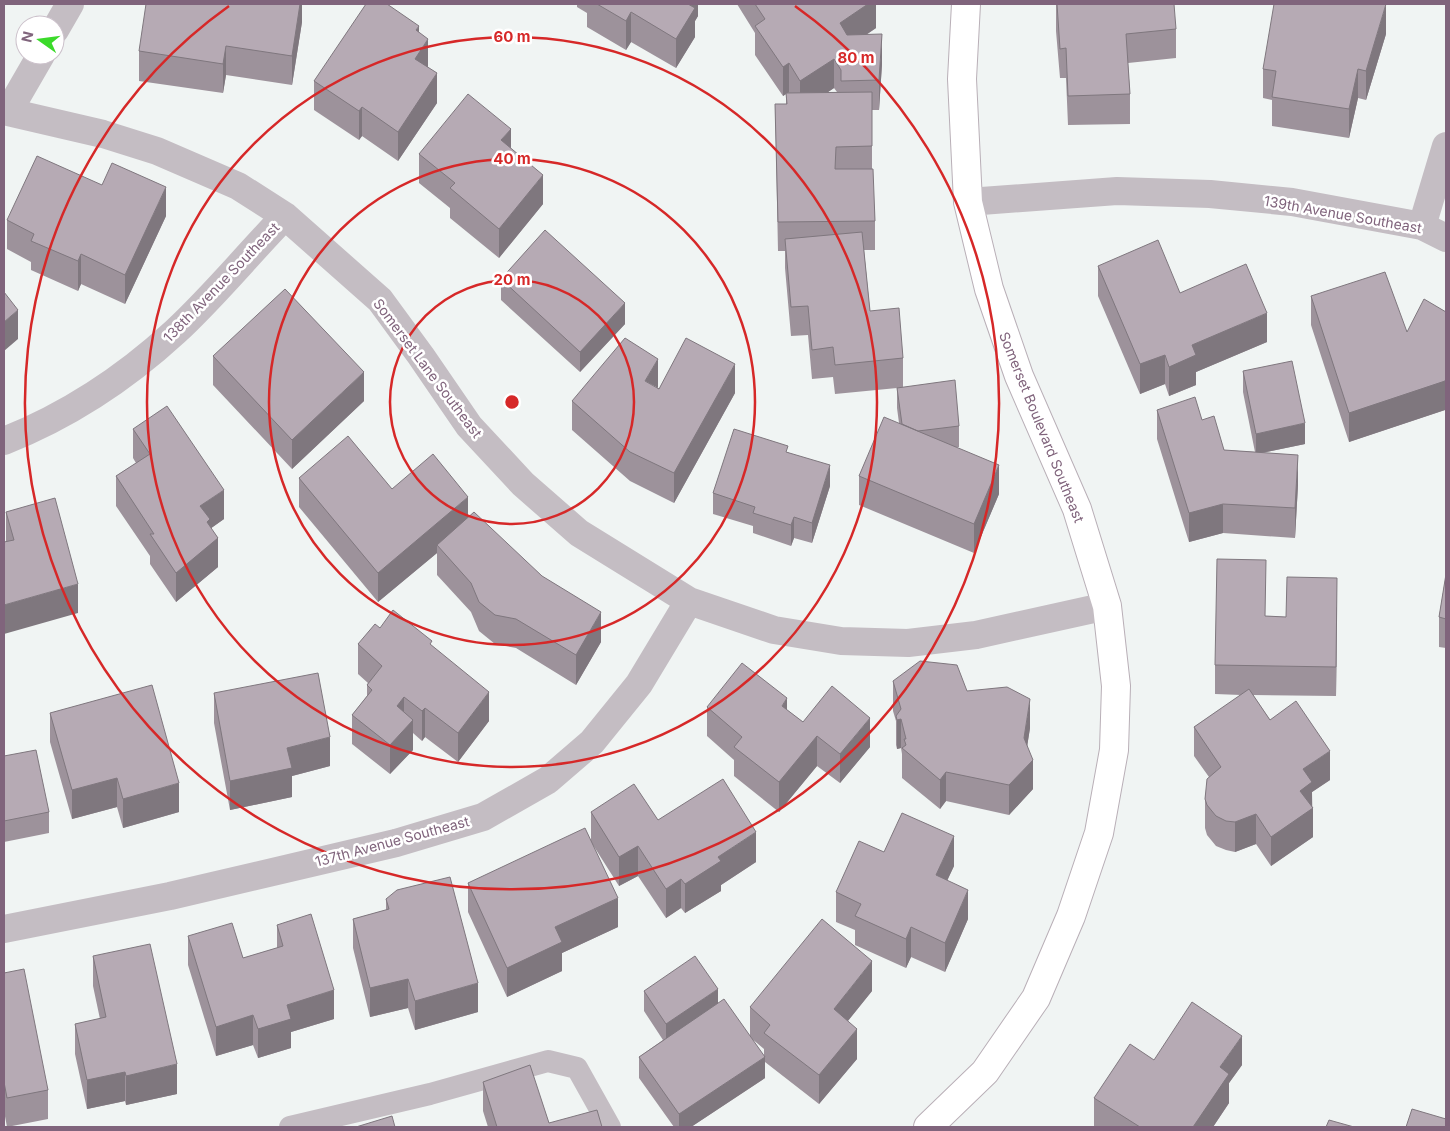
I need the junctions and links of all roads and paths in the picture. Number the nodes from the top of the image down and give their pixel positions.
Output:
1 (70, 4) edge
2 (966, 4) edge
3 (64, 15) edge
4 (35, 65) edge
5 (6, 112) edge
6 (1446, 146) edge
7 (968, 202) junction
8 (285, 216) junction
9 (1422, 226) junction
10 (1446, 238) edge
11 (4, 442) edge
12 (689, 601) junction
13 (1107, 606) junction
14 (4, 929) edge
15 (290, 1127) edge
16 (610, 1127) edge
17 (928, 1127) edge

1 - 3 street
2 - 7 street, Somerset Boulevard Southeast
4 - 5 street
5 - 8 street, Somerset Lane Southeast
6 - 9 street
7 - 9 street, 139th Avenue Southeast
7 - 13 street, Somerset Boulevard Southeast
8 - 11 street, 138th Avenue Southeast
8 - 12 street, Somerset Lane Southeast
9 - 10 street, 139th Avenue Southeast
12 - 13 street, Somerset Lane Southeast
12 - 14 street, 137th Avenue Southeast
13 - 17 street, Somerset Boulevard Southeast
15 - 16 lane

